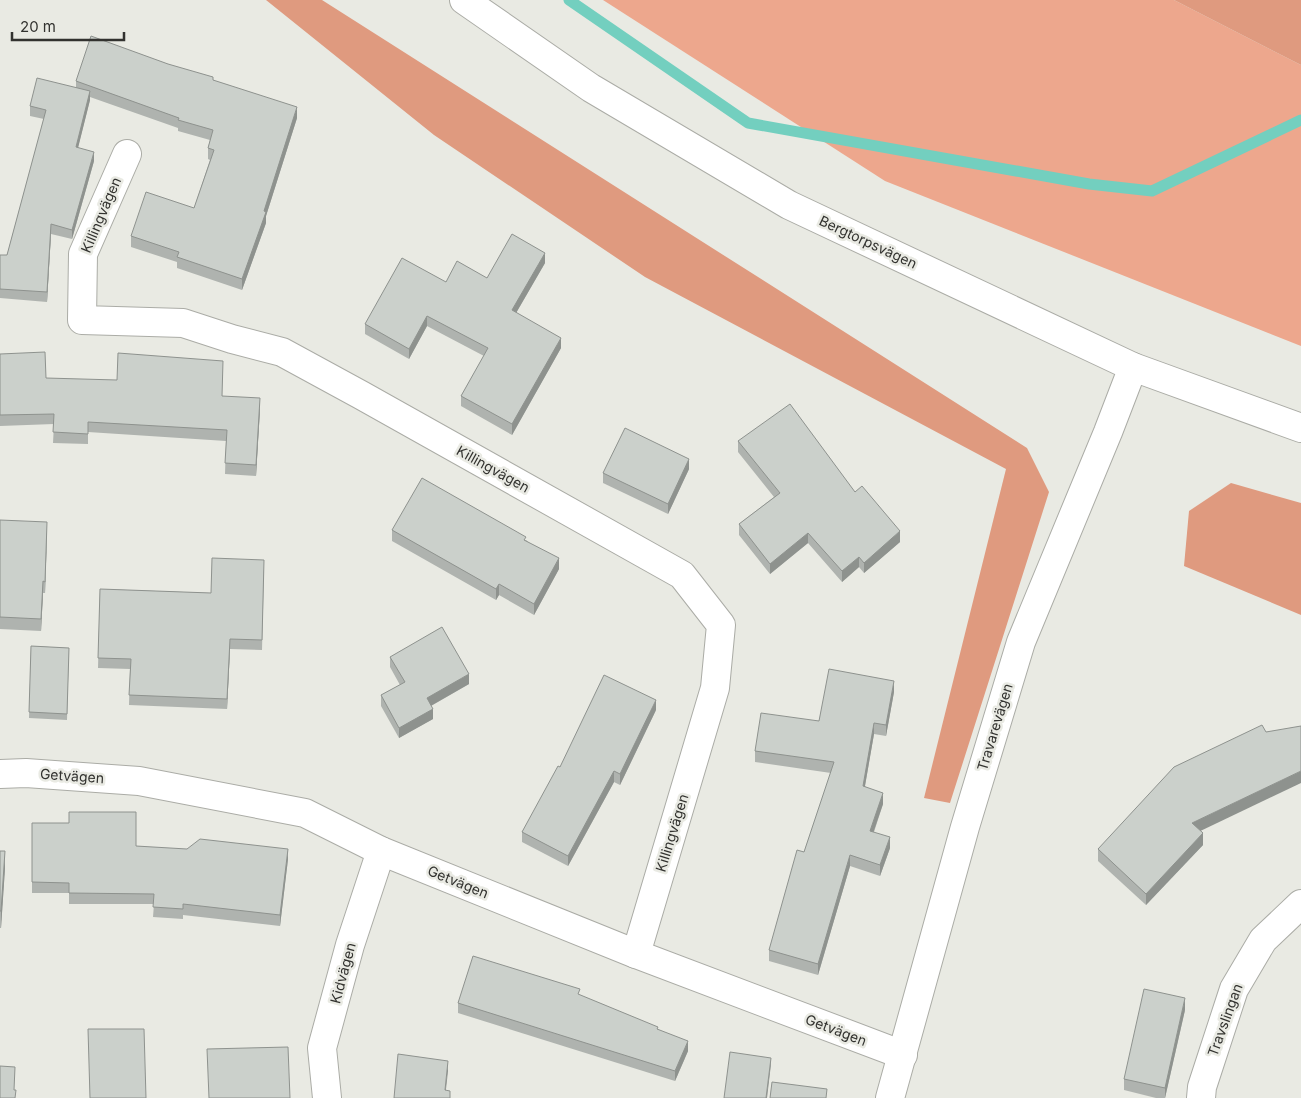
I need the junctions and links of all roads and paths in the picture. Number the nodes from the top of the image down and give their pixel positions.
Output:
1 (464, 0) edge
2 (127, 154) dead end
3 (1133, 367) junction
4 (1301, 428) edge
5 (0, 774) edge
6 (381, 851) junction
7 (1301, 904) edge
8 (636, 954) junction
9 (902, 1055) junction
10 (327, 1098) edge
11 (890, 1098) edge
12 (1201, 1098) edge

1 - 3 street, Bergtorpsvägen
2 - 8 street, Killingvägen
3 - 4 street, Bergtorpsvägen
3 - 9 street, Travarevägen
5 - 6 street, Getvägen
6 - 8 street, Getvägen
6 - 10 street, Kidvägen
7 - 12 street, Travslingan
8 - 9 street, Getvägen
9 - 11 street, Travarevägen

